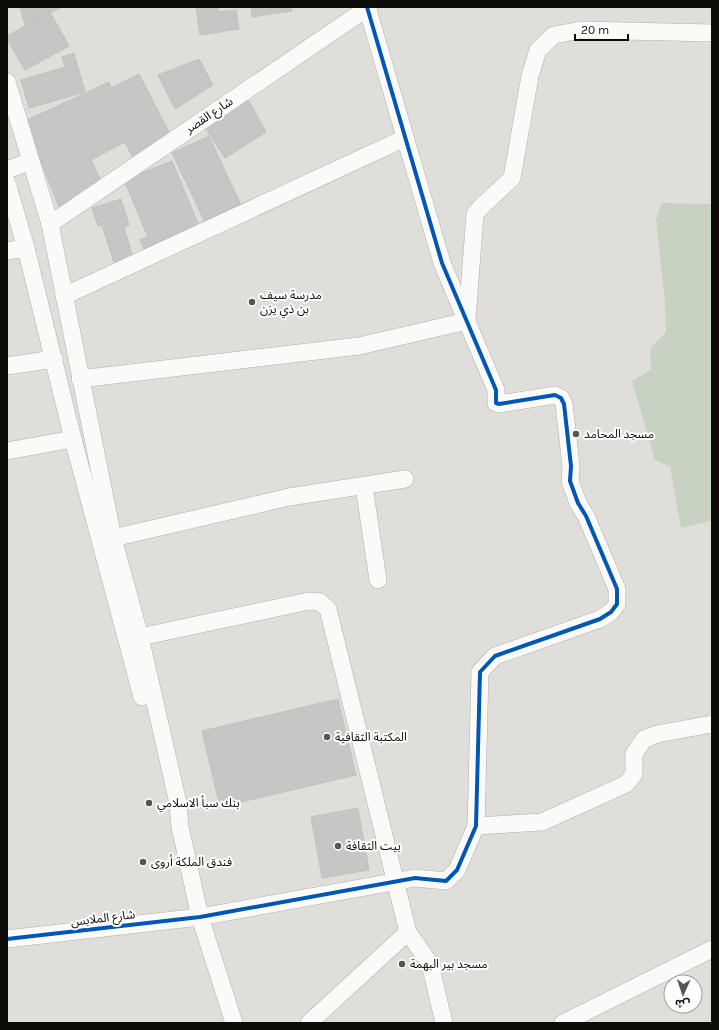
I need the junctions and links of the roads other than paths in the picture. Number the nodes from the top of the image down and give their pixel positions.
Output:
1 (368, 7) edge
2 (712, 33) edge
3 (7, 82) edge
4 (405, 138) junction
5 (31, 161) junction
6 (7, 170) edge
7 (7, 183) edge
8 (50, 224) junction
9 (26, 248) junction
10 (7, 251) edge
11 (64, 296) junction
12 (467, 321) junction
13 (54, 359) junction
14 (7, 366) edge
15 (80, 378) junction
16 (73, 439) junction
17 (7, 451) edge
18 (405, 479) dead end
19 (364, 486) junction
20 (113, 538) junction
21 (378, 580) dead end
22 (140, 637) junction
23 (712, 724) edge
24 (476, 826) junction
25 (180, 827) junction
26 (396, 882) junction
27 (200, 917) junction
28 (408, 932) junction
29 (7, 939) edge
30 (712, 949) edge
31 (585, 1018) edge
32 (234, 1023) edge
33 (309, 1023) edge
34 (444, 1023) edge
35 (564, 1023) edge

1 - 4 street
1 - 8 street, شارع القصر
2 - 12 street
3 - 5 street
4 - 11 street
4 - 12 street
5 - 6 street
5 - 8 street
7 - 9 street
8 - 11 street
9 - 10 street
9 - 13 street
11 - 15 street
12 - 15 street
12 - 24 street
13 - 14 street
13 - 16 street
15 - 20 street
16 - 17 street
16 - 25 street
18 - 19 street
19 - 20 street
19 - 21 street
20 - 22 street
22 - 25 street
22 - 26 street
23 - 24 street
24 - 26 street, شارع الملابس
25 - 27 street
26 - 27 street, شارع الملابس
26 - 28 street
27 - 29 street, شارع الملابس
27 - 32 street
28 - 33 street
28 - 34 street
30 - 31 street
31 - 35 street

